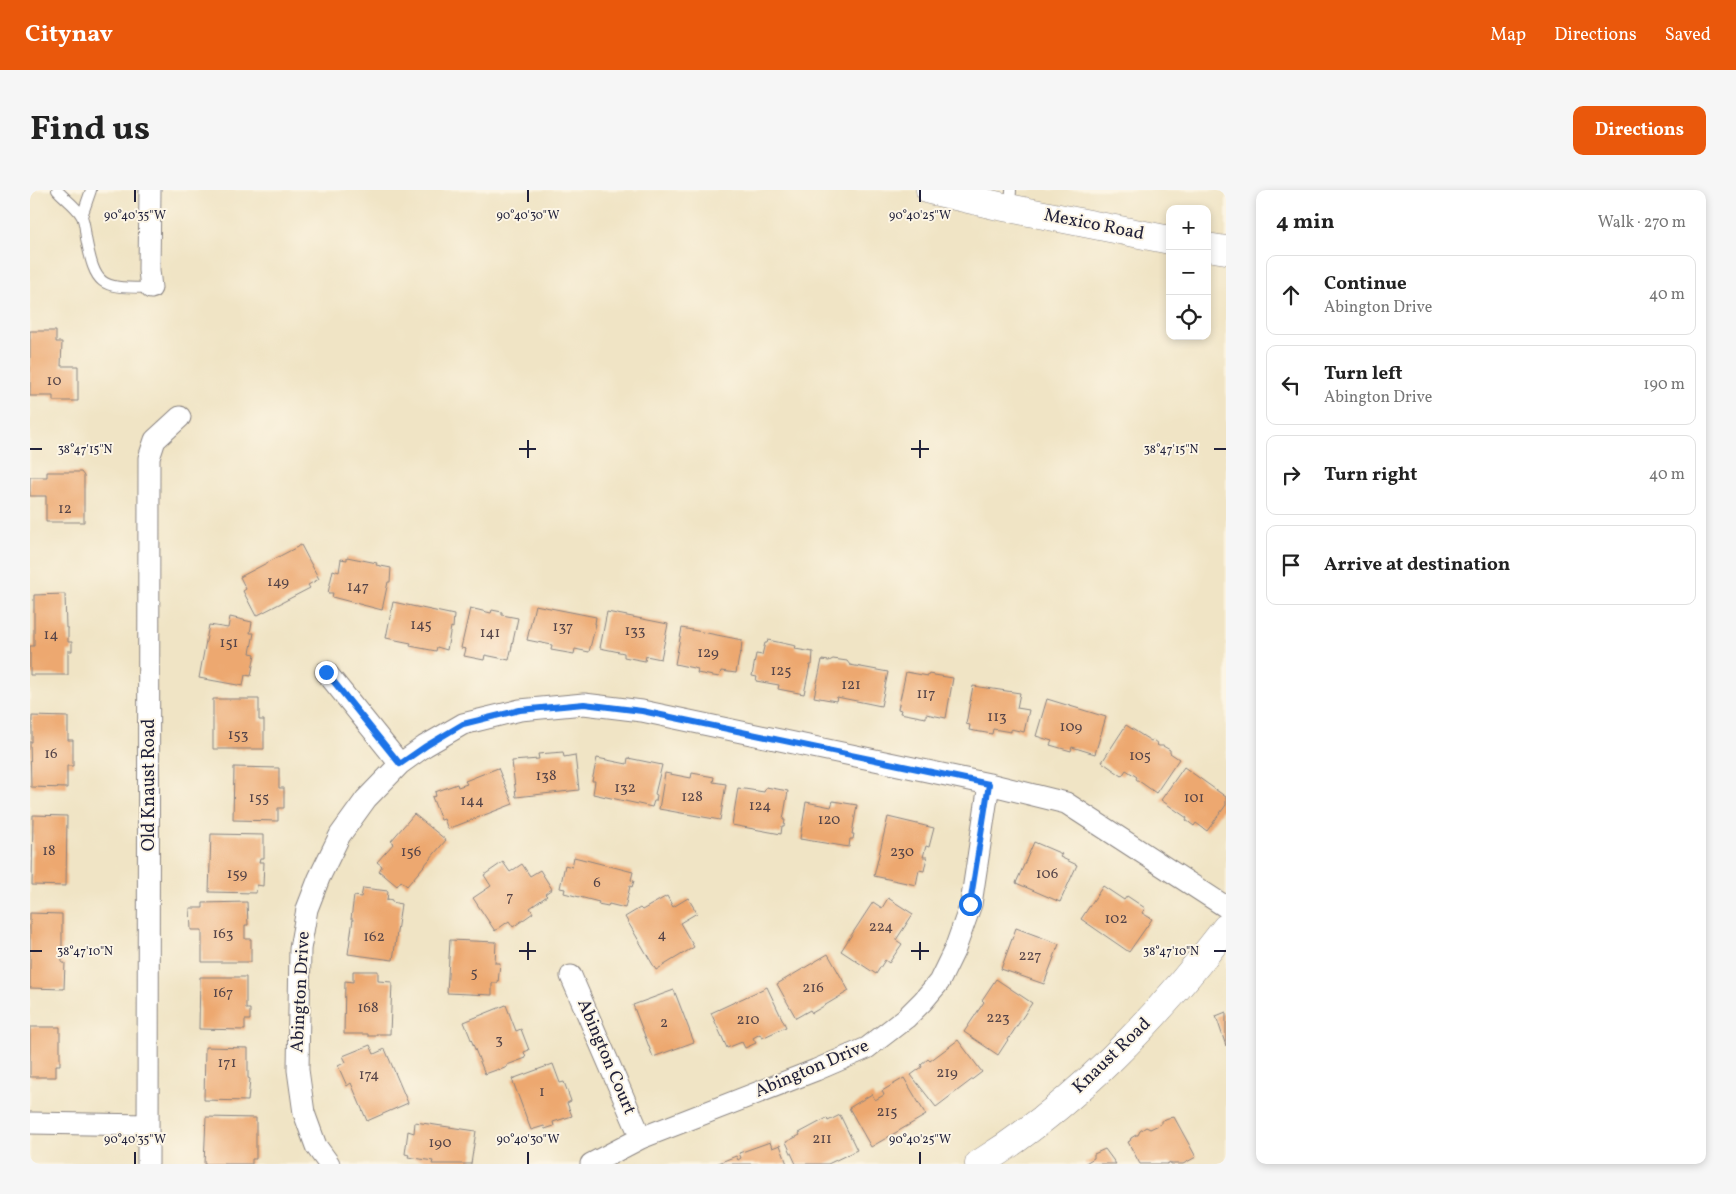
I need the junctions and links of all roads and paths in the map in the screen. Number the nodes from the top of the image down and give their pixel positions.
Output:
1 (57, 190) edge
2 (91, 190) edge
3 (150, 190) edge
4 (930, 190) edge
5 (1010, 199) edge
6 (82, 216) junction
7 (1166, 239) edge
8 (1211, 248) edge
9 (1226, 250) edge
10 (151, 288) joint
11 (180, 417) dead end
12 (326, 672) dead end
13 (400, 764) junction
14 (989, 784) junction
15 (1226, 907) edge
16 (1226, 928) edge
17 (571, 976) dead end
18 (30, 1123) edge
19 (148, 1125) junction
20 (641, 1138) junction
21 (148, 1164) edge
22 (328, 1164) edge
23 (591, 1164) edge
24 (980, 1164) edge

1 - 6 lane
2 - 6 lane
3 - 10 street
4 - 5 main road, Mexico Road
5 - 7 main road, Mexico Road
6 - 10 lane
8 - 9 main road
11 - 19 street, Old Knaust Road
12 - 13 street
13 - 14 street, Abington Drive
13 - 22 street, Abington Drive
14 - 15 street, Abington Drive
14 - 20 street, Abington Drive
16 - 24 main road, Knaust Road
17 - 20 street, Abington Court
18 - 19 street
19 - 21 street, Old Knaust Road
20 - 23 street, Abington Drive

